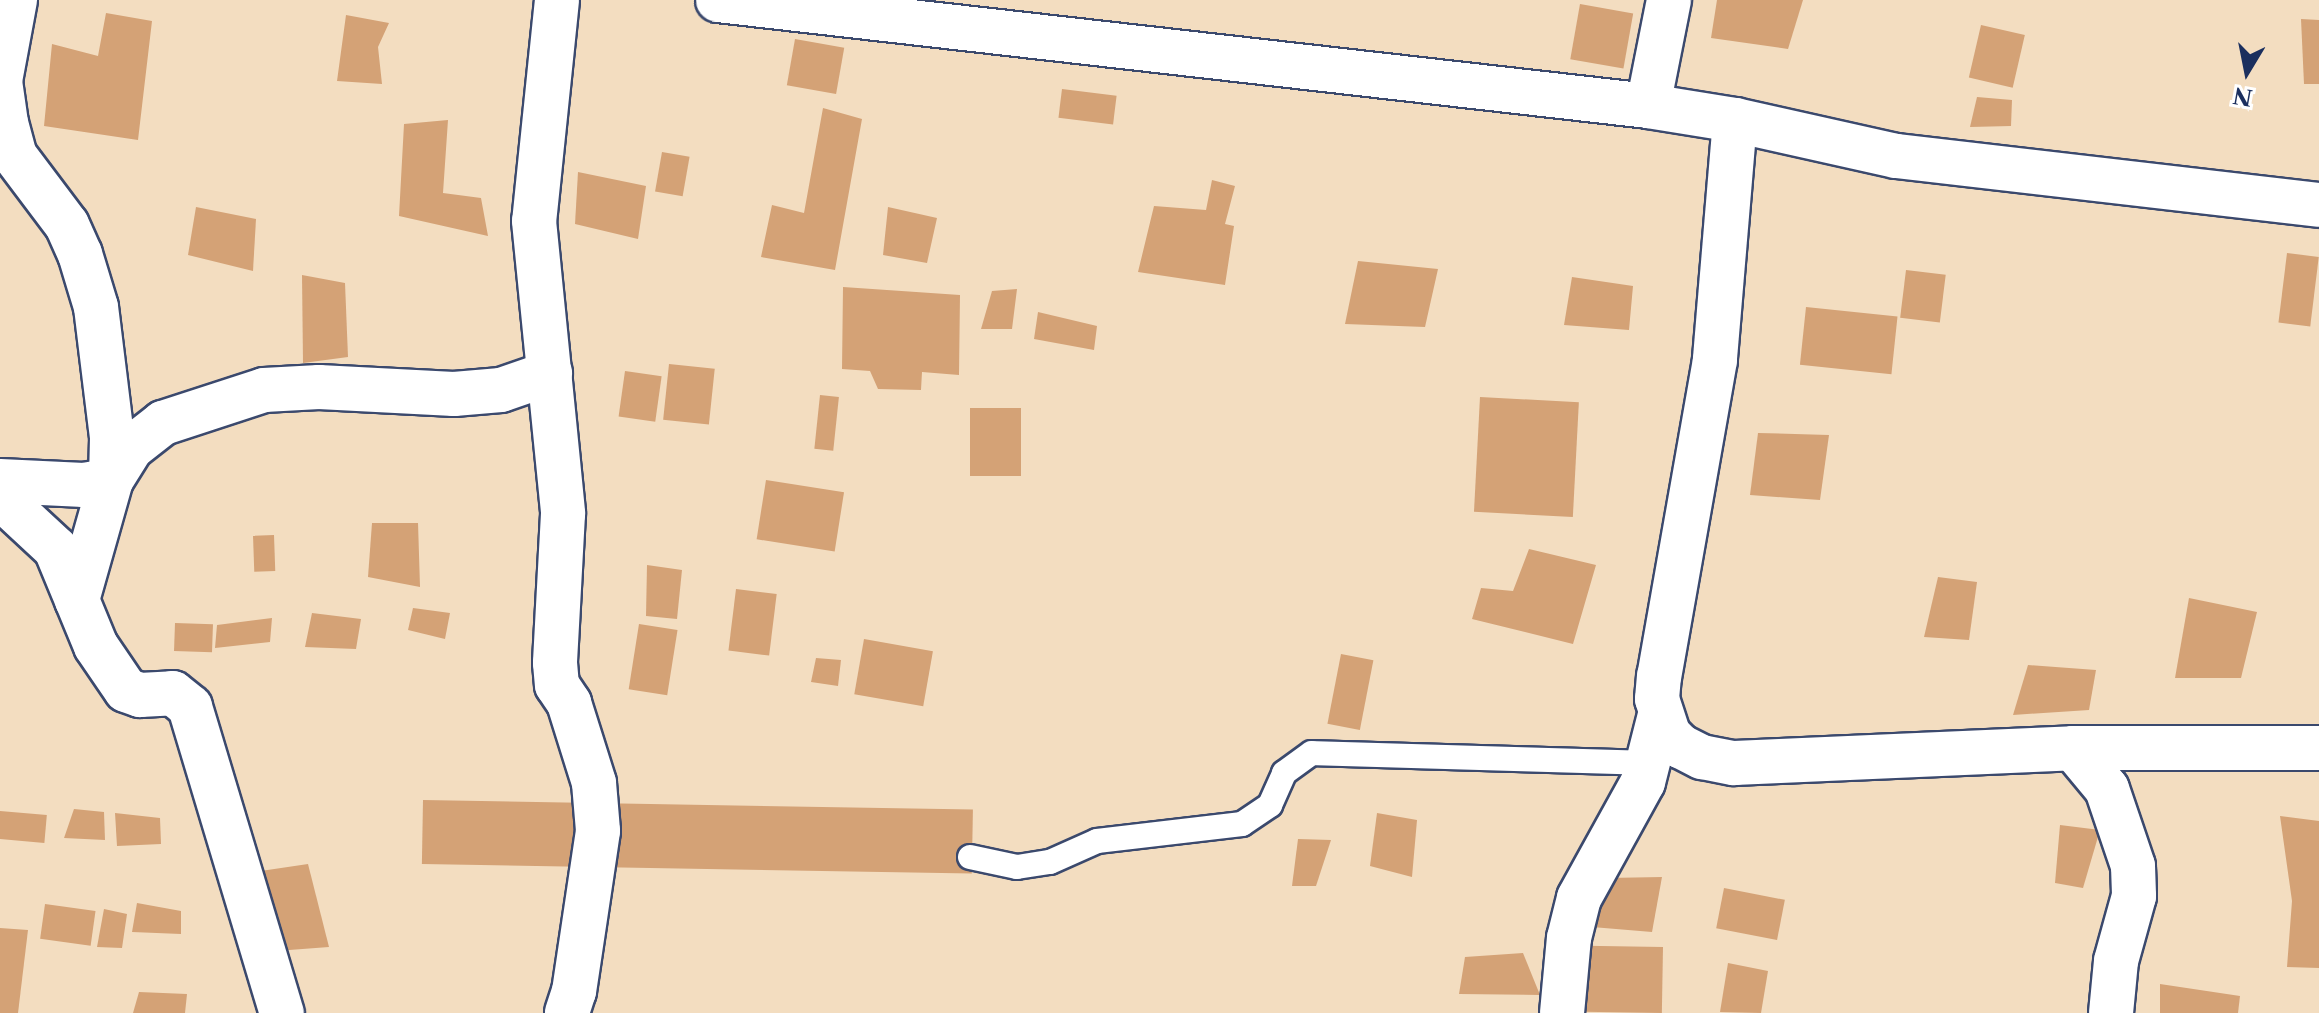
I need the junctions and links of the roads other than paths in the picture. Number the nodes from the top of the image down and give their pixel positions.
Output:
1 (15, 0) edge
2 (557, 0) edge
3 (718, 0) edge
4 (1669, 0) edge
5 (890, 9) edge
6 (1648, 106) junction
7 (1735, 120) junction
8 (2319, 205) edge
9 (550, 373) junction
10 (111, 480) junction
11 (0, 481) edge
12 (0, 497) edge
13 (77, 600) junction
14 (1660, 715) junction
15 (2073, 748) junction
16 (2319, 748) edge
17 (1648, 763) junction
18 (970, 857) dead end
19 (282, 1013) edge
20 (567, 1013) edge
21 (1562, 1013) edge
22 (2111, 1013) edge

1 - 10 street
2 - 9 street
3 - 5 street
4 - 6 street
5 - 6 street
6 - 7 street
7 - 8 street
7 - 14 street
9 - 10 street
9 - 20 street
10 - 11 street
10 - 13 street
12 - 13 street
13 - 19 street
14 - 15 street
14 - 17 street
15 - 16 street
15 - 22 street
17 - 18 lane
17 - 21 street

